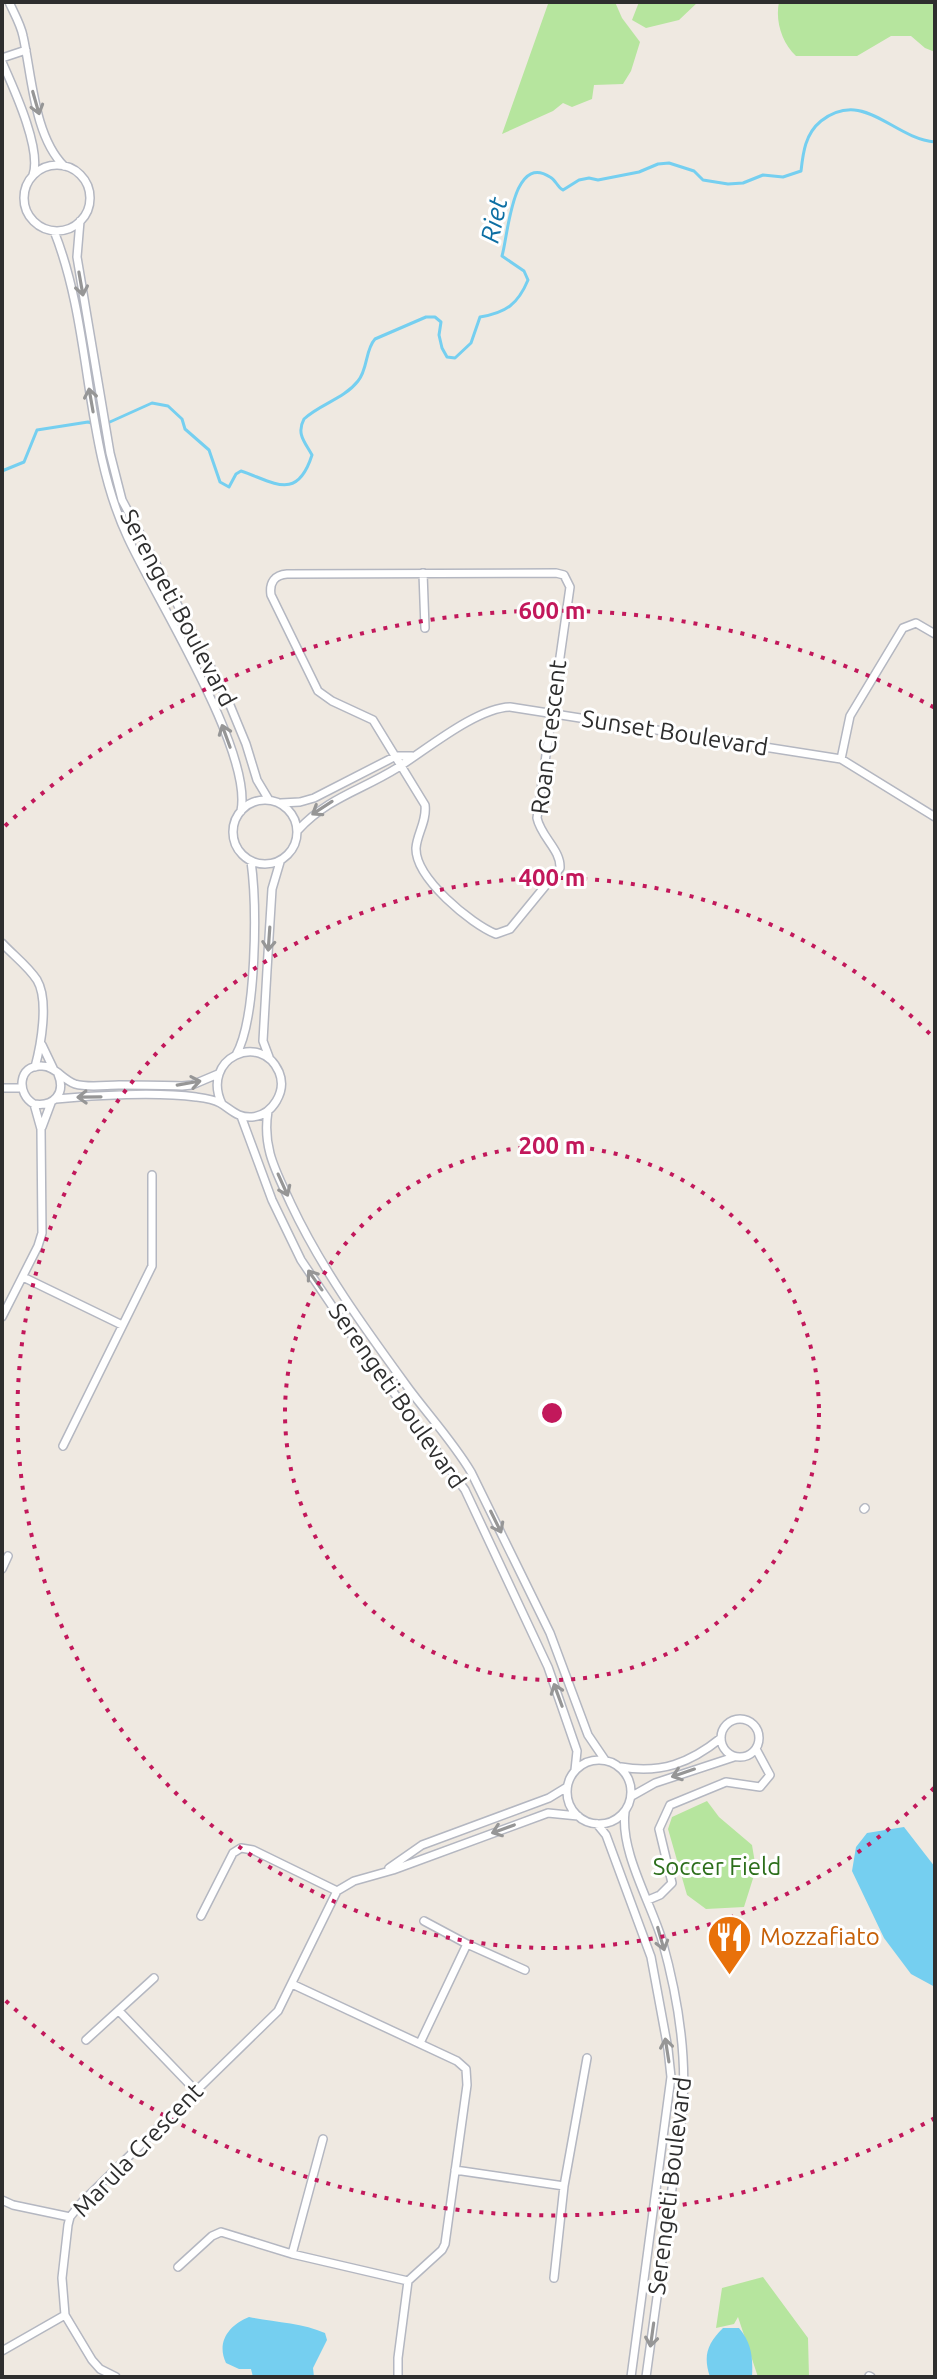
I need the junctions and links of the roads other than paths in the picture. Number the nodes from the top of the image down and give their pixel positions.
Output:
1 (5, 3) edge
2 (26, 50) junction
3 (2, 60) edge
4 (66, 167) junction
5 (32, 177) junction
6 (80, 221) junction
7 (54, 231) junction
8 (423, 573) junction
9 (425, 628) dead end
10 (935, 634) edge
11 (550, 713) junction
12 (396, 756) junction
13 (412, 756) junction
14 (841, 759) junction
15 (401, 766) junction
16 (356, 777) junction
17 (361, 787) junction
18 (269, 800) junction
19 (279, 803) junction
20 (241, 811) junction
21 (935, 817) edge
22 (298, 830) junction
23 (251, 861) junction
24 (280, 862) junction
25 (2, 943) edge
26 (42, 1045) junction
27 (236, 1055) junction
28 (271, 1060) junction
29 (35, 1067) junction
30 (56, 1072) junction
31 (218, 1074) junction
32 (126, 1085) junction
33 (2, 1088) edge
34 (21, 1088) junction
35 (125, 1096) junction
36 (53, 1101) junction
37 (34, 1104) junction
38 (222, 1104) junction
39 (268, 1111) junction
40 (241, 1116) junction
41 (41, 1129) junction
42 (152, 1175) dead end
43 (23, 1277) junction
44 (2, 1317) edge
45 (122, 1325) junction
46 (63, 1446) dead end
47 (8, 1556) dead end
48 (2, 1569) edge
49 (721, 1738) junction
50 (756, 1749) junction
51 (737, 1756) junction
52 (605, 1760) junction
53 (621, 1767) junction
54 (575, 1770) junction
55 (567, 1787) junction
56 (632, 1796) junction
57 (625, 1812) junction
58 (578, 1816) junction
59 (597, 1824) junction
60 (465, 1828) junction
61 (434, 1840) junction
62 (470, 1841) junction
63 (439, 1853) junction
64 (384, 1872) junction
65 (337, 1891) junction
66 (648, 1900) junction
67 (201, 1916) dead end
68 (424, 1921) dead end
69 (467, 1944) junction
70 (525, 1970) dead end
71 (154, 1978) dead end
72 (292, 1984) junction
73 (119, 2011) junction
74 (86, 2040) dead end
75 (420, 2043) junction
76 (587, 2058) dead end
77 (195, 2090) junction
78 (323, 2139) dead end
79 (455, 2170) junction
80 (564, 2186) junction
81 (2, 2200) edge
82 (70, 2217) junction
83 (292, 2254) junction
84 (178, 2267) dead end
85 (554, 2278) dead end
86 (408, 2281) junction
87 (65, 2315) junction
88 (2, 2351) edge
89 (116, 2377) edge
90 (398, 2377) edge
91 (631, 2377) edge
92 (646, 2377) edge

1 - 2 street
2 - 3 street
2 -> 4 street
3 - 5 street
4 - 5 street
4 - 6 street
5 - 7 street
6 - 7 street
6 -> 18 street, Serengeti Boulevard
20 -> 7 street, Serengeti Boulevard
8 - 9 street
8 - 11 street, Roan Crescent
8 - 12 street, Roan Crescent
10 - 14 street
11 - 13 street, Sunset Boulevard
11 - 14 street, Sunset Boulevard
11 - 15 street, Roan Crescent
12 - 13 street
12 - 15 street
12 - 16 street
13 - 15 street, Sunset Boulevard
14 - 21 street, Sunset Boulevard
15 - 17 street
16 - 17 street
16 - 19 street
17 -> 22 street
18 - 19 street
18 - 20 street
19 - 22 street
20 - 23 street
22 - 24 street
23 - 24 street
23 - 27 street
24 -> 28 street
25 - 26 street
26 - 29 street
26 - 30 street
27 - 28 street
27 - 31 street
28 - 39 street
29 - 30 street
29 - 34 street
30 - 32 street
30 - 36 street
32 -> 31 street
31 - 38 street
32 - 35 street
33 - 34 street
34 - 37 street
35 -> 36 street
35 - 38 street
36 - 37 street
36 - 41 street
37 - 41 street
38 - 40 street
39 - 40 street
39 -> 52 street, Serengeti Boulevard
54 -> 40 street, Serengeti Boulevard
41 - 43 street
42 - 45 street
43 - 44 street
43 - 45 street
45 - 46 street
47 - 48 street
49 - 50 street
49 - 51 street
49 - 53 street
50 - 51 street
50 - 66 street
51 -> 56 street
52 - 53 street
52 - 54 street
53 - 56 street
54 - 55 street
55 - 58 street
55 - 60 street
56 - 57 street
57 - 59 street
57 - 66 street, Serengeti Boulevard
58 - 59 street
58 -> 62 street
91 -> 59 street, Serengeti Boulevard
60 - 61 street
60 - 62 street
61 - 63 street
61 - 64 street
62 - 63 street
63 - 64 street
64 - 65 street
65 - 67 street
65 - 72 street, Marula Crescent
66 -> 92 street, Serengeti Boulevard
68 - 69 street
69 - 70 street
69 - 75 street
71 - 73 street
72 - 75 street
72 - 77 street, Marula Crescent
73 - 74 street
73 - 77 street
75 - 79 street
76 - 80 street
77 - 82 street, Marula Crescent
78 - 83 street
79 - 80 street
79 - 86 street
80 - 85 street
81 - 82 street
82 - 87 street, Marula Crescent
83 - 84 street
83 - 86 street
86 - 90 street
87 - 88 street
87 - 89 street, Marula Crescent

